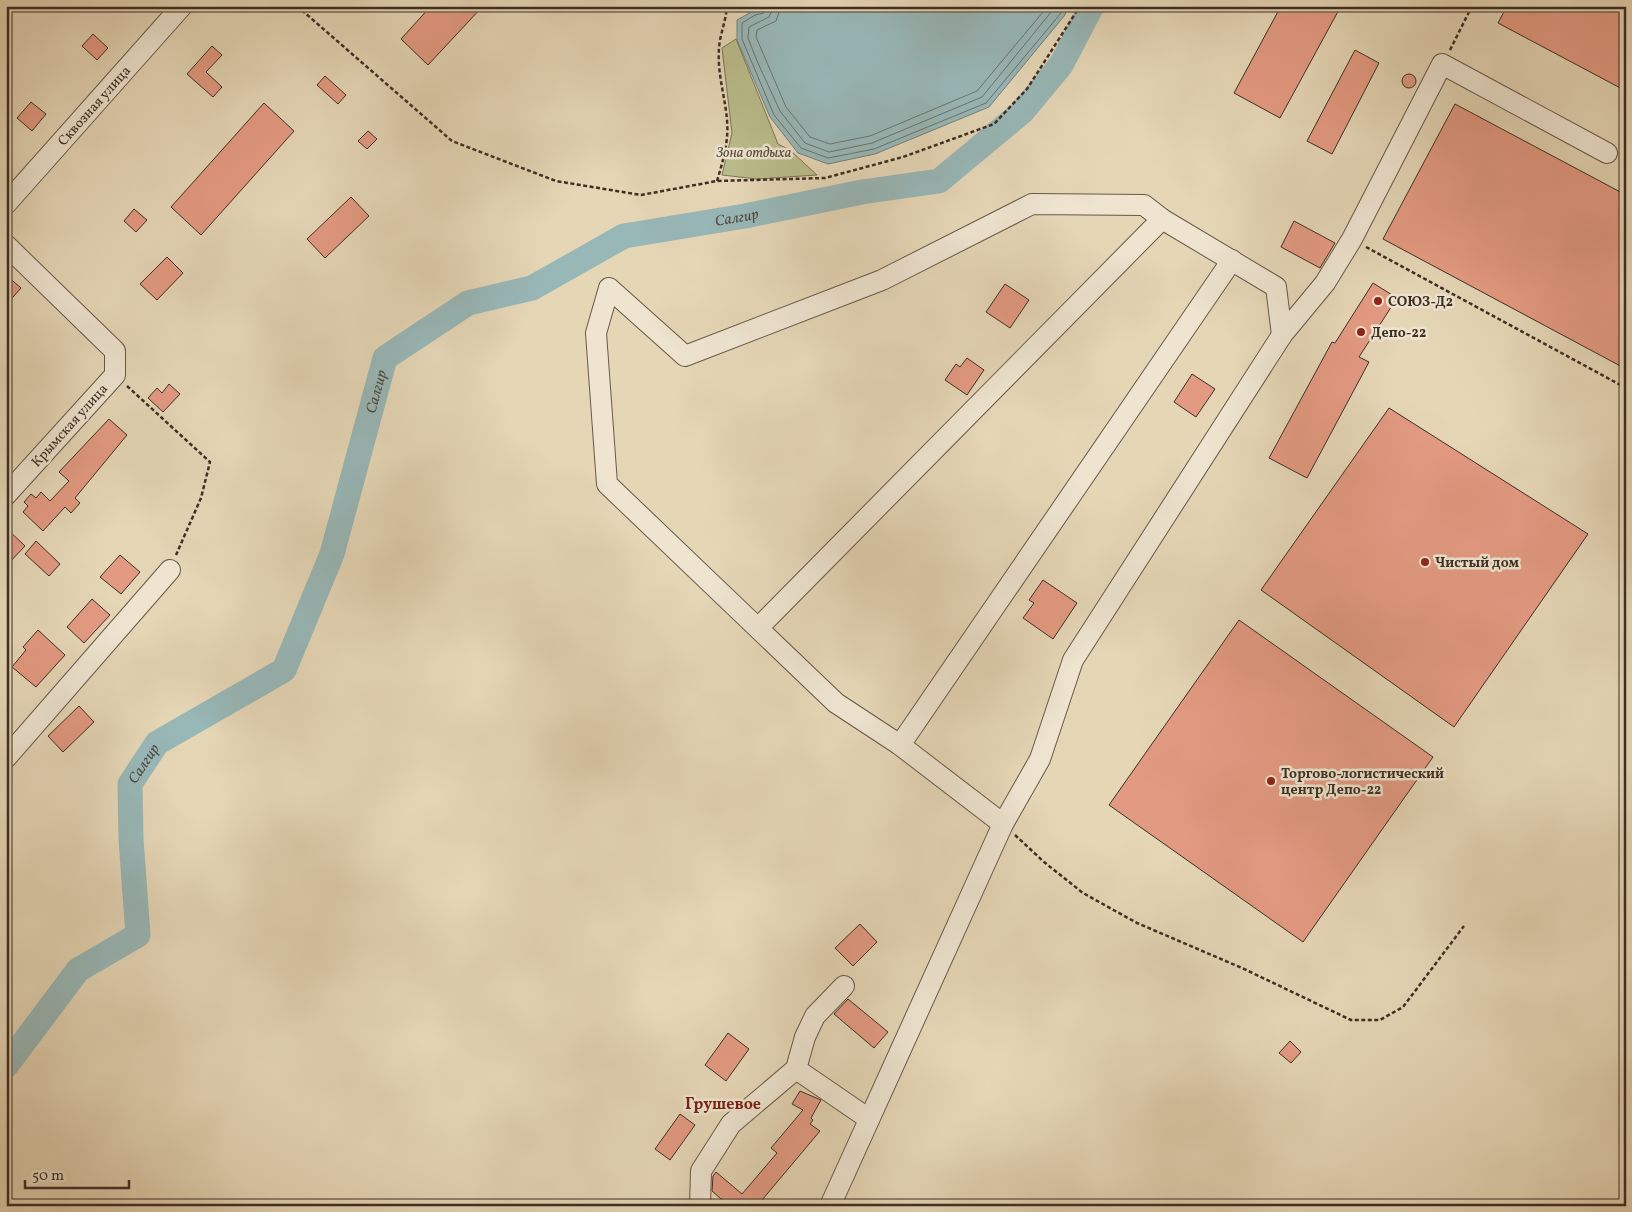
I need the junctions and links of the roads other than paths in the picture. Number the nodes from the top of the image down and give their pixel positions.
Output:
1 (182, 6) edge
2 (1607, 153) dead end
3 (6, 204) edge
4 (1162, 219) junction
5 (6, 245) edge
6 (1232, 260) junction
7 (1282, 335) junction
8 (6, 495) edge
9 (170, 570) road end
10 (758, 628) junction
11 (900, 745) junction
12 (6, 758) edge
13 (1003, 824) junction
14 (844, 986) dead end
15 (796, 1069) junction
16 (869, 1119) junction
17 (700, 1206) edge
18 (830, 1206) edge

1 - 3 street, Сквозная улица
2 - 7 street
4 - 6 street
4 - 10 street
4 - 10 street
5 - 8 street, Крымская улица
6 - 7 street
6 - 11 street
7 - 13 street
9 - 12 street
10 - 11 street
11 - 13 street
13 - 16 street
14 - 15 street
15 - 16 street
15 - 17 street
16 - 18 street

